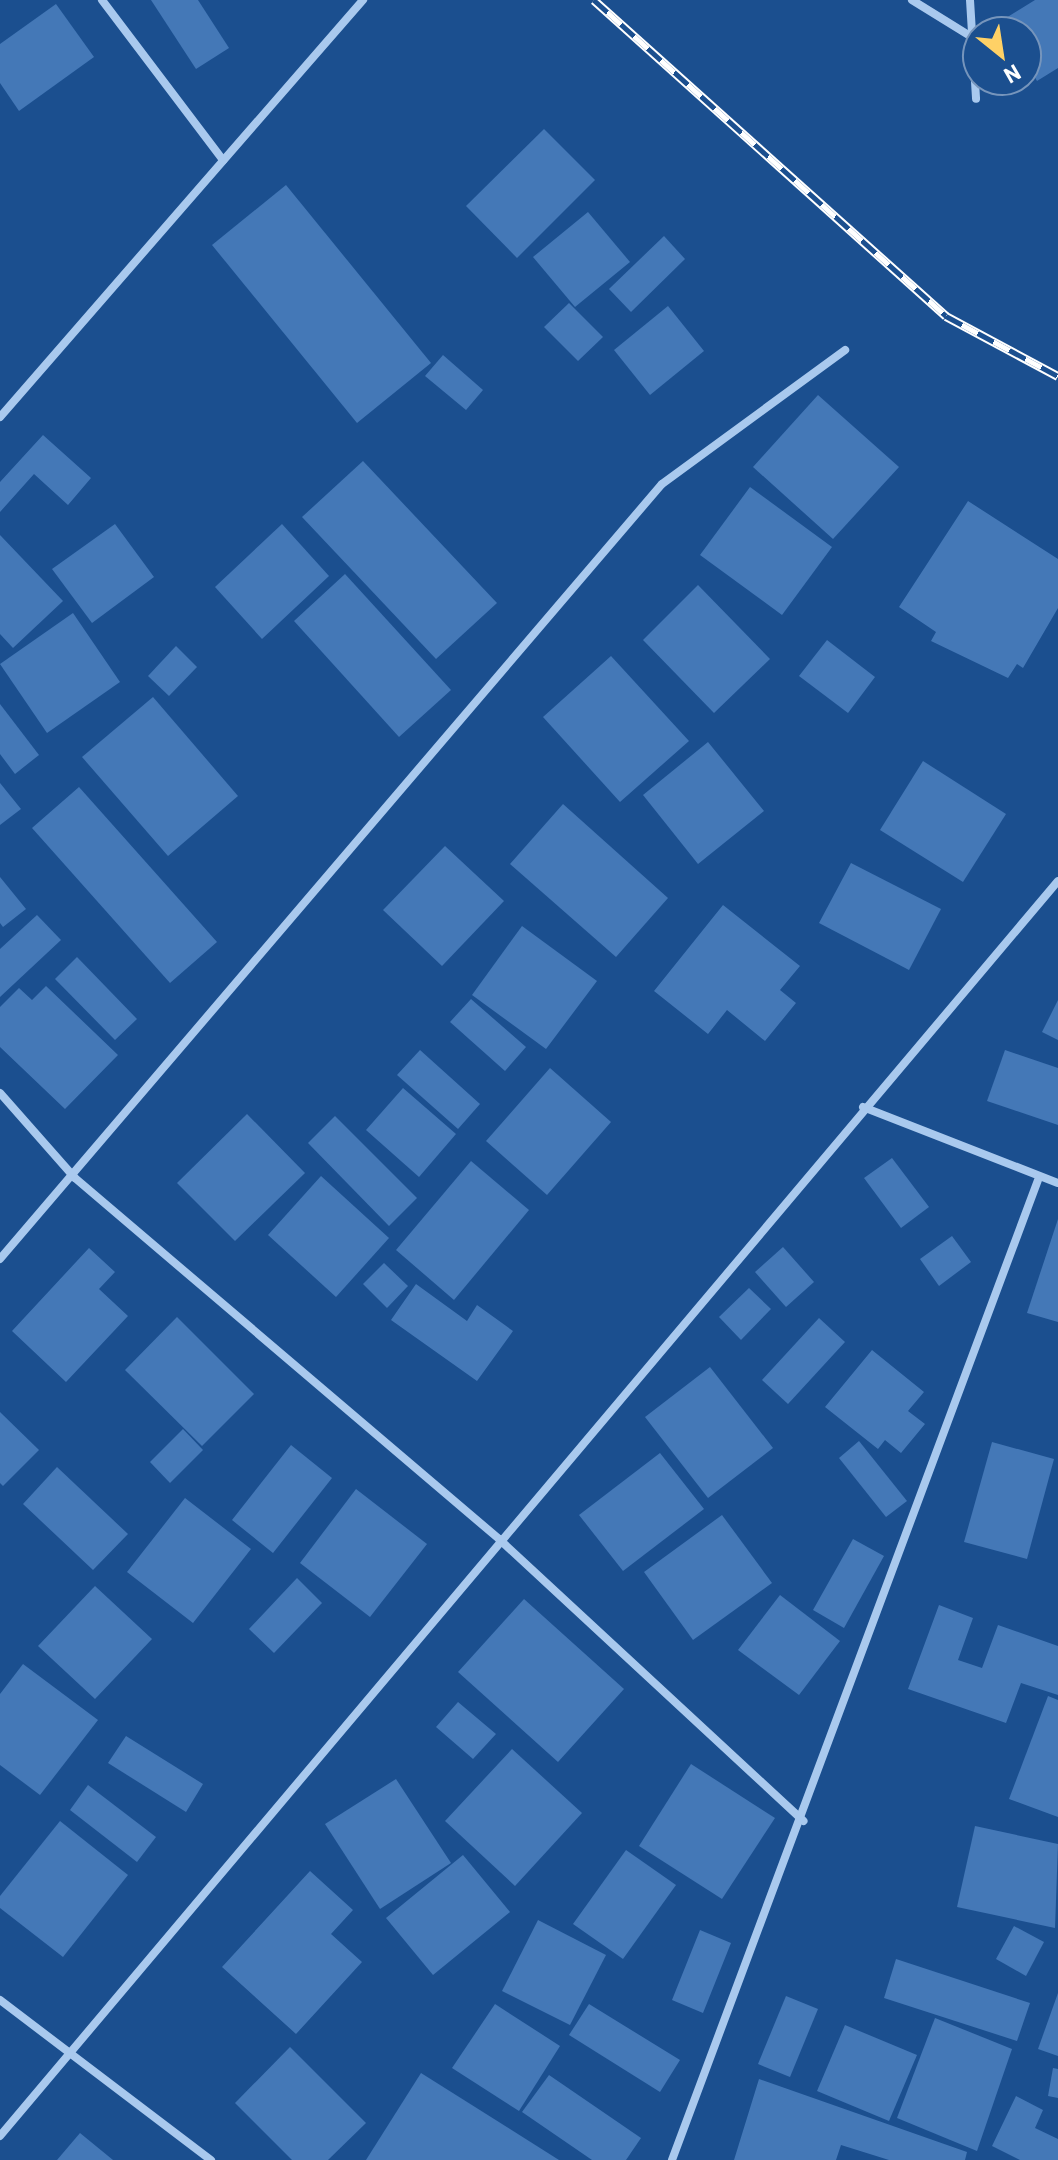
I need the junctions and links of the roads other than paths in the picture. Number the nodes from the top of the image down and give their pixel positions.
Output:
1 (102, 0) edge
2 (363, 0) edge
3 (912, 0) edge
4 (962, 31) edge
5 (976, 96) edge
6 (976, 99) dead end
7 (223, 160) junction
8 (845, 350) dead end
9 (0, 417) edge
10 (1058, 881) edge
11 (0, 1093) edge
12 (863, 1107) junction
13 (75, 1178) junction
14 (1038, 1180) junction
15 (1058, 1183) edge
16 (0, 1259) edge
17 (499, 1539) junction
18 (804, 1821) junction
19 (0, 2000) edge
20 (66, 2053) junction
21 (0, 2136) edge
22 (211, 2160) edge
23 (672, 2160) edge

1 - 7 street
2 - 7 street
3 - 4 street
5 - 6 street
7 - 9 street
8 - 13 street
10 - 12 street
11 - 13 street
12 - 14 street
12 - 17 street
13 - 16 street
13 - 17 street
14 - 15 street
14 - 18 street
17 - 18 street
17 - 20 street
18 - 23 street
19 - 20 street
20 - 21 street
20 - 22 street

